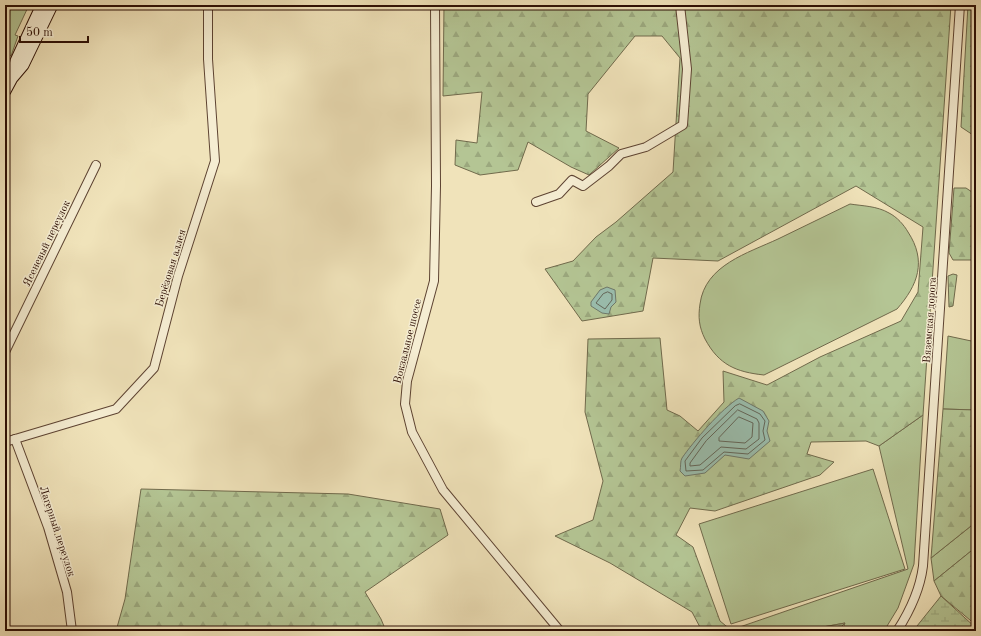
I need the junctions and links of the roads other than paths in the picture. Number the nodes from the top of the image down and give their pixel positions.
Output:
1 (42, 5) edge
2 (52, 5) edge
3 (208, 5) edge
4 (434, 5) edge
5 (680, 5) edge
6 (960, 5) edge
7 (12, 78) junction
8 (5, 91) edge
9 (96, 165) dead end
10 (536, 202) dead end
11 (5, 352) edge
12 (15, 440) junction
13 (5, 442) edge
14 (72, 631) edge
15 (560, 631) edge
16 (897, 631) edge

1 - 7 main road
2 - 7 main road
3 - 12 street, Берёзовая аллея
4 - 15 street, Вокзальное шоссе
5 - 10 street
6 - 16 street, Вяземская дорога
7 - 8 main road
9 - 11 street, Ясеневый переулок
12 - 13 street, Берёзовая аллея
12 - 14 street, Лагерный переулок

